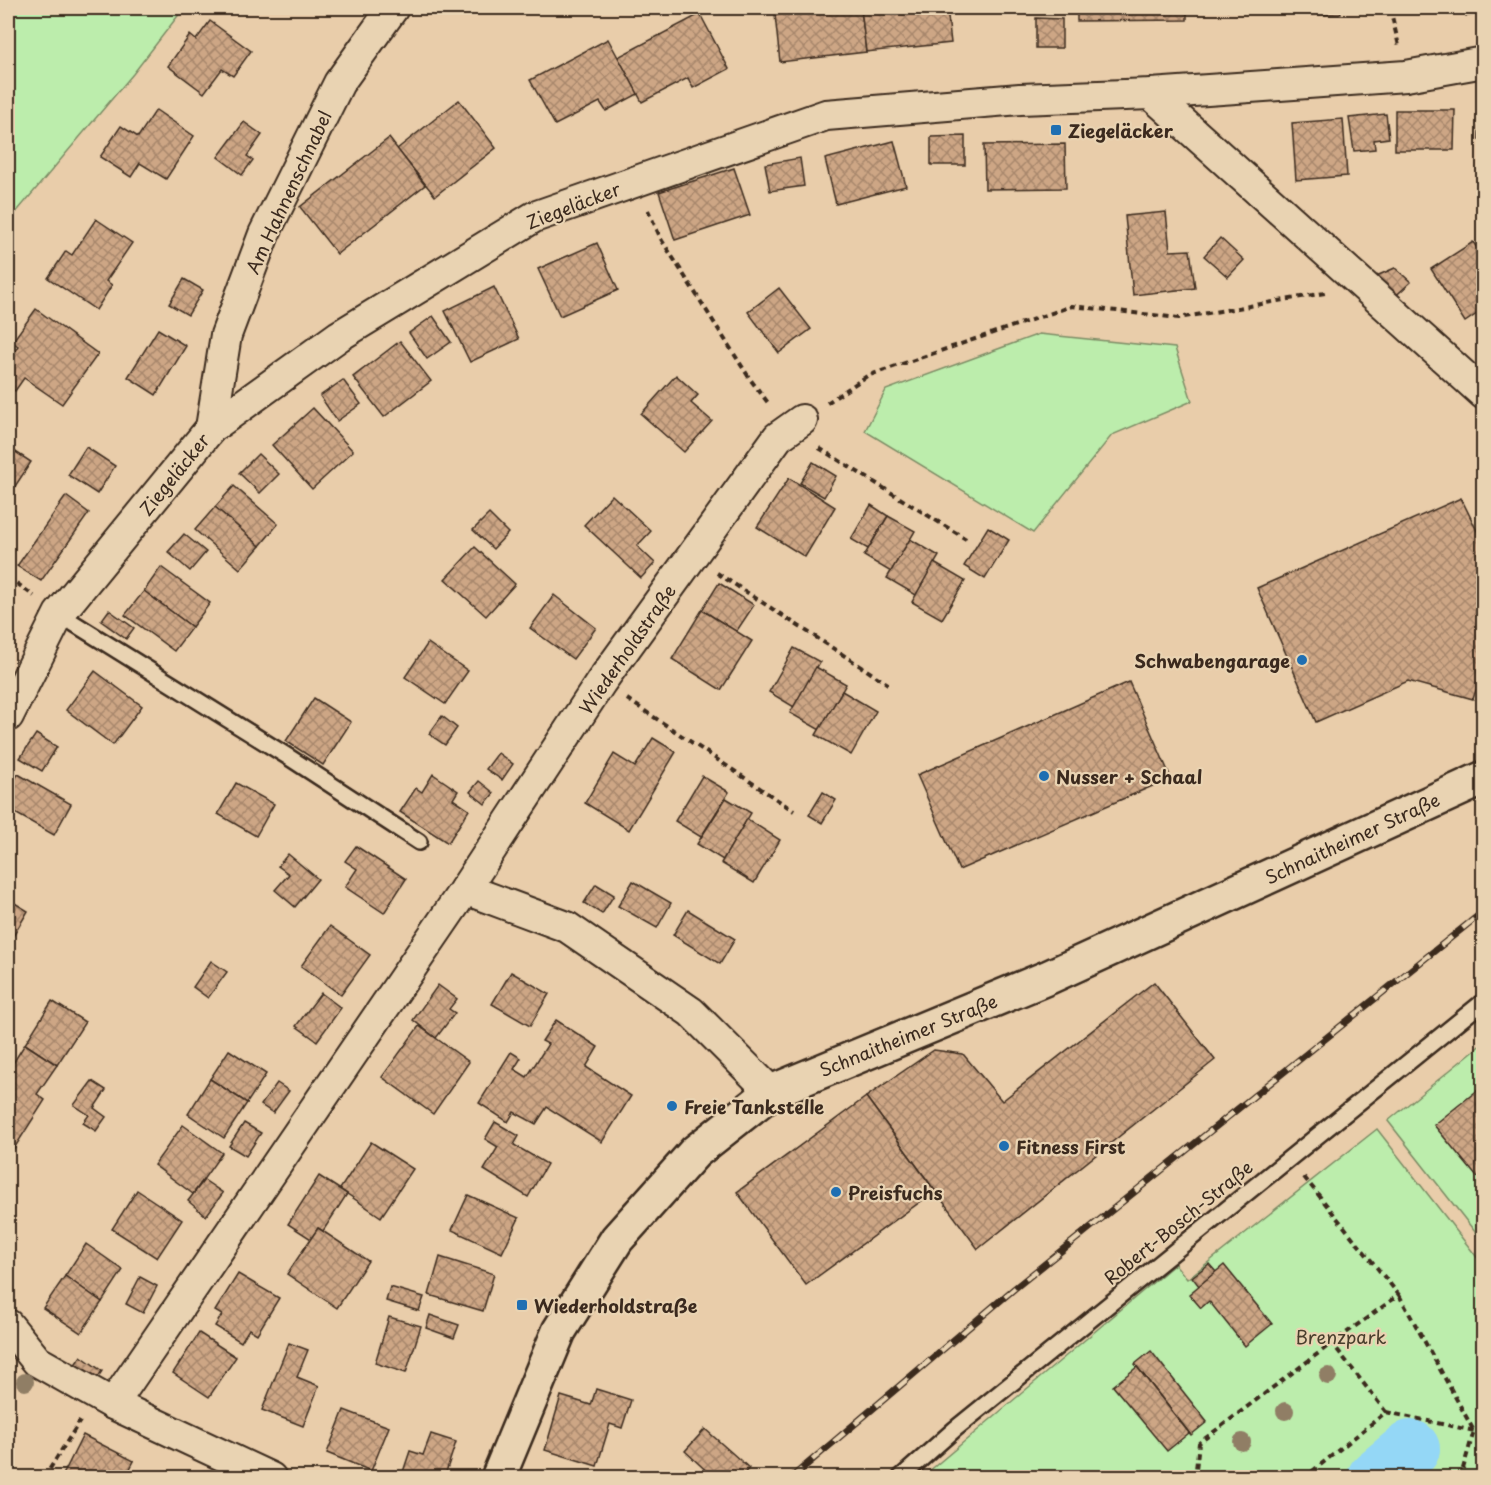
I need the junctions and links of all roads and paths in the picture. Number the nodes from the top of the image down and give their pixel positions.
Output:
1 (393, 8) edge
2 (1390, 8) edge
3 (1484, 62) edge
4 (1406, 76) junction
5 (1151, 94) junction
6 (635, 182) junction
7 (1349, 271) junction
8 (1484, 394) edge
9 (796, 424) junction
10 (211, 428) junction
11 (966, 539) dead end
12 (692, 557) junction
13 (59, 614) junction
14 (601, 682) junction
15 (888, 684) dead end
16 (8, 716) edge
17 (1484, 778) edge
18 (794, 811) dead end
19 (419, 842) dead end
20 (465, 889) junction
21 (1484, 1001) edge
22 (771, 1092) junction
23 (1289, 1157) junction
24 (1399, 1295) junction
25 (8, 1325) edge
26 (1332, 1343) junction
27 (111, 1402) junction
28 (1386, 1412) junction
29 (1474, 1431) junction
30 (1484, 1433) edge
31 (44, 1478) edge
32 (271, 1478) edge
33 (498, 1478) edge
34 (900, 1478) edge
35 (1195, 1478) edge
36 (1304, 1478) edge
37 (1463, 1478) edge

1 - 10 street, Am Hahnenschnabel
2 - 4 path
3 - 4 street, Ziegeläcker
4 - 5 street, Ziegeläcker
5 - 6 street, Ziegeläcker
5 - 7 street
6 - 9 path
6 - 10 street, Ziegeläcker
7 - 8 street
7 - 9 path
9 - 11 path
9 - 12 street, Wiederholdstraße
10 - 13 street, Ziegeläcker
12 - 14 street, Wiederholdstraße
12 - 15 path
13 - 16 street, Ziegeläcker
13 - 19 lane
14 - 18 path
14 - 20 street, Wiederholdstraße
17 - 22 street, Schnaitheimer Straße
20 - 22 street
20 - 27 street, Wiederholdstraße
21 - 23 lane, Robert-Bosch-Straße
22 - 33 street, Schnaitheimer Straße
23 - 24 path
23 - 34 lane, Robert-Bosch-Straße
24 - 26 path
24 - 29 path
25 - 27 street
26 - 28 path
26 - 35 path
27 - 31 path
27 - 32 street
28 - 29 path
28 - 36 path
29 - 30 path
29 - 37 path

